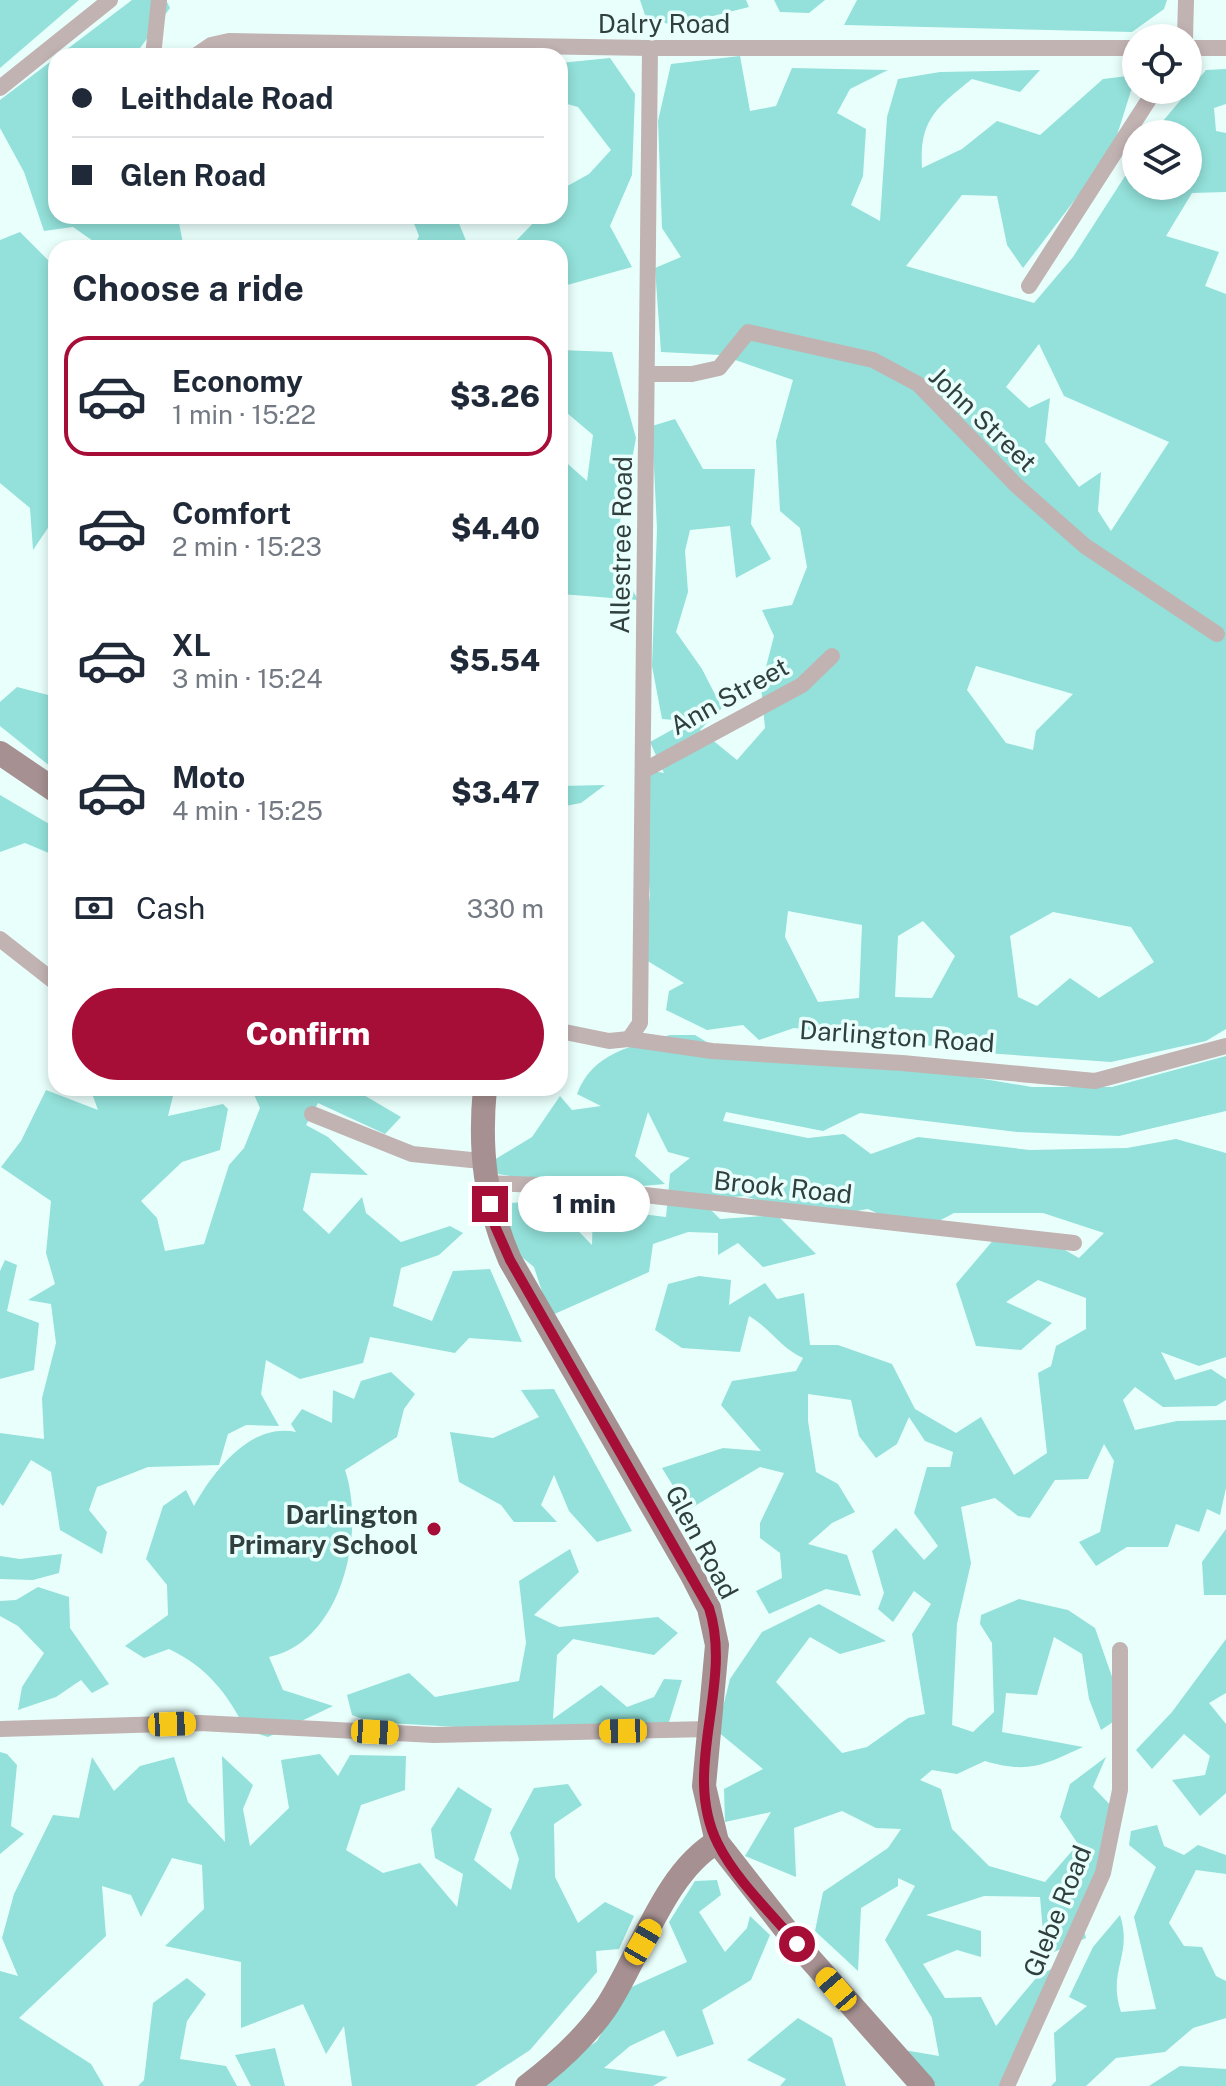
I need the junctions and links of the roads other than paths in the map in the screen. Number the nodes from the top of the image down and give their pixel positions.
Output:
1 (110, 0) edge
2 (159, 0) edge
3 (1186, 0) edge
4 (1185, 24) edge
5 (50, 48) edge
6 (154, 48) edge
7 (207, 48) edge
8 (650, 48) junction
9 (1122, 48) edge
10 (1202, 48) edge
11 (1226, 48) edge
12 (48, 50) edge
13 (0, 88) edge
14 (1146, 104) edge
15 (1029, 286) dead end
16 (647, 374) junction
17 (1217, 634) dead end
18 (832, 656) dead end
19 (0, 753) edge
20 (643, 771) junction
21 (48, 786) edge
22 (0, 939) edge
23 (48, 977) edge
24 (568, 1033) edge
25 (629, 1039) junction
26 (1226, 1046) edge
27 (485, 1096) edge
28 (312, 1114) dead end
29 (484, 1172) junction
30 (1074, 1243) dead end
31 (1120, 1650) dead end
32 (0, 1729) edge
33 (709, 1729) junction
34 (717, 1842) junction
35 (527, 2086) edge
36 (923, 2086) edge
37 (1007, 2086) edge

1 - 5 street
2 - 6 street
3 - 4 street
7 - 8 street, Dalry Road
8 - 9 street, Dalry Road
8 - 16 street, Allestree Road
10 - 11 street
12 - 13 street
14 - 15 street
16 - 17 street, John Street
16 - 20 street, Allestree Road
18 - 20 street, Ann Street
19 - 21 street
20 - 25 street, Allestree Road
22 - 23 street
24 - 25 street, Darlington Road
25 - 26 street, Darlington Road
27 - 29 street, Glen Road
28 - 29 street, Brook Road
29 - 30 street, Brook Road
29 - 33 street, Glen Road
31 - 37 street, Glebe Road
32 - 33 street
33 - 34 street, Glen Road
34 - 35 street
34 - 36 street

